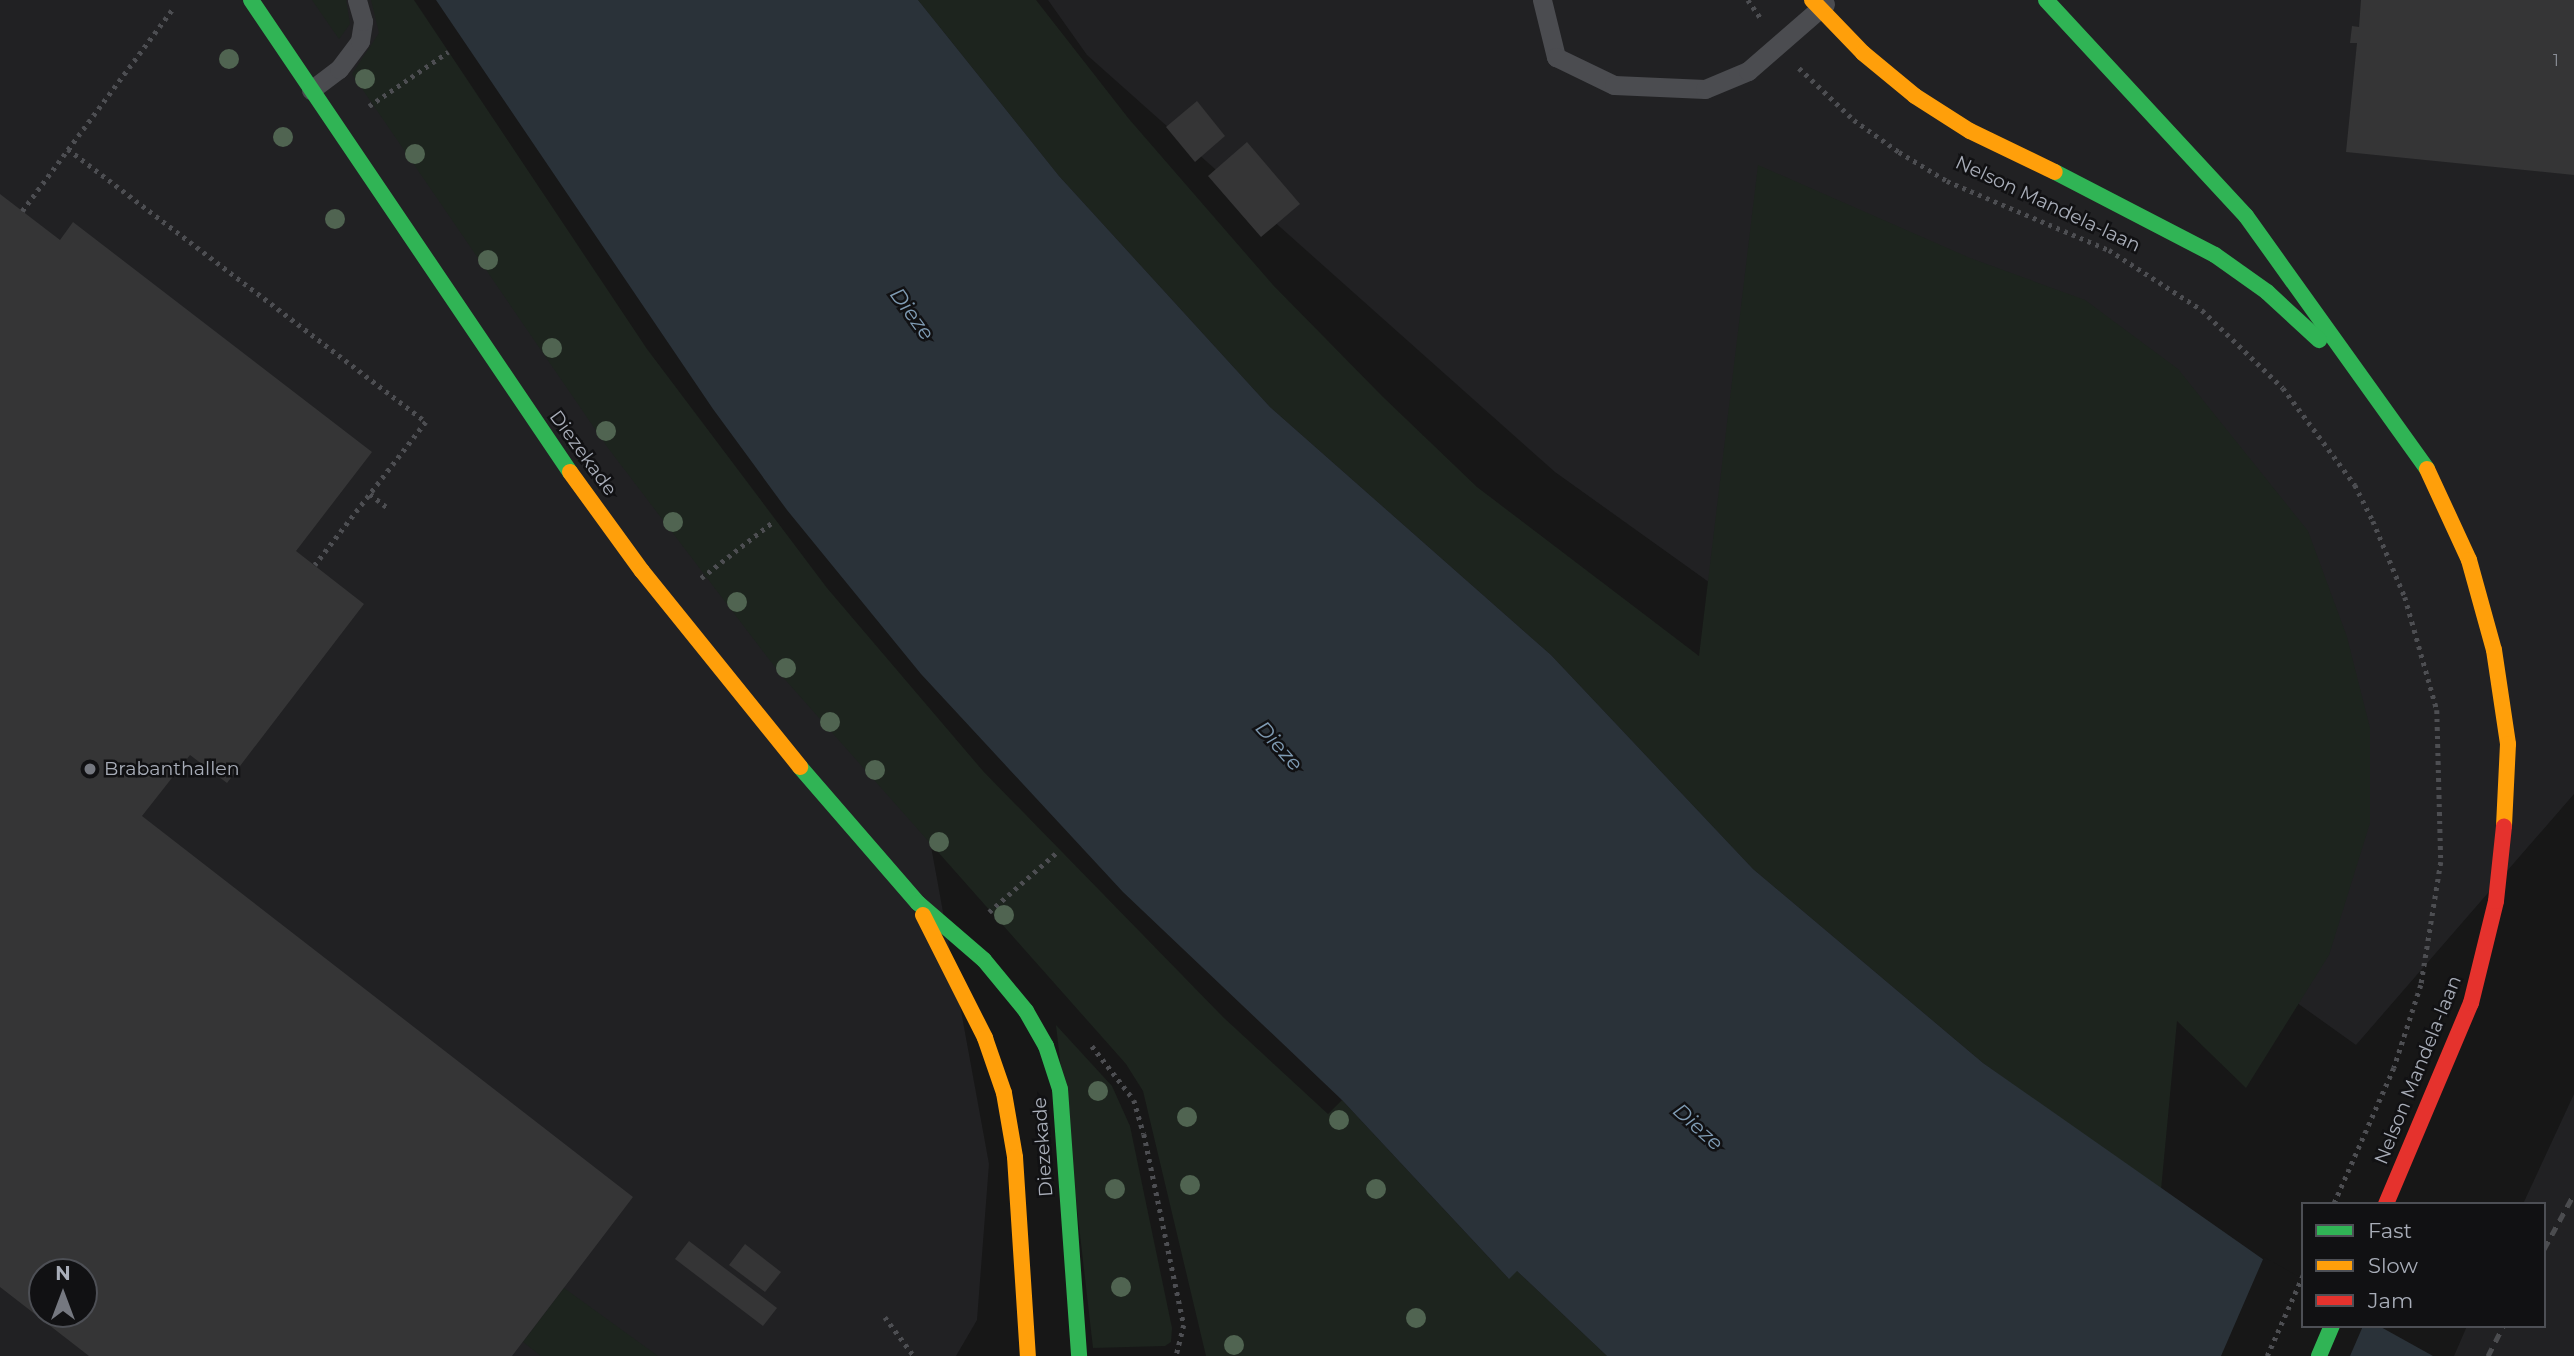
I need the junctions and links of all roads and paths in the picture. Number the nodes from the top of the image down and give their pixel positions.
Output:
1 (251, 0) edge
2 (357, 0) edge
3 (1542, 0) edge
4 (1748, 0) edge
5 (2046, 0) edge
6 (1820, 3) edge
7 (174, 7) dead end
8 (1779, 43) junction
9 (448, 52) dead end
10 (311, 90) junction
11 (366, 109) dead end
12 (68, 149) junction
13 (22, 211) dead end
14 (2377, 394) junction
15 (370, 494) junction
16 (389, 509) dead end
17 (774, 521) dead end
18 (314, 565) dead end
19 (695, 583) dead end
20 (1057, 852) dead end
21 (918, 903) junction
22 (980, 920) dead end
23 (2335, 1202) edge
24 (2387, 1202) edge
25 (2301, 1280) edge
26 (885, 1317) dead end
27 (2331, 1328) edge
28 (914, 1356) edge
29 (1028, 1356) edge
30 (1079, 1356) edge
31 (2267, 1356) edge
32 (2319, 1356) edge

1 - 10 street, Diezekade
2 - 10 lane
3 - 8 lane
4 - 8 path, Nelson Mandela-laan
5 - 14 street, Nelson Mandela-laan
6 - 8 lane
6 - 14 street, Nelson Mandela-laan
7 - 12 path
8 - 23 path, Nelson Mandela-laan
9 - 11 path
10 - 21 street, Diezekade
12 - 13 path
12 - 15 path
14 - 24 street, Nelson Mandela-laan
15 - 16 path
15 - 18 path
17 - 19 path
20 - 22 path
21 - 29 street, Diezekade
21 - 30 street, Diezekade
25 - 31 path
26 - 28 path
27 - 32 street

